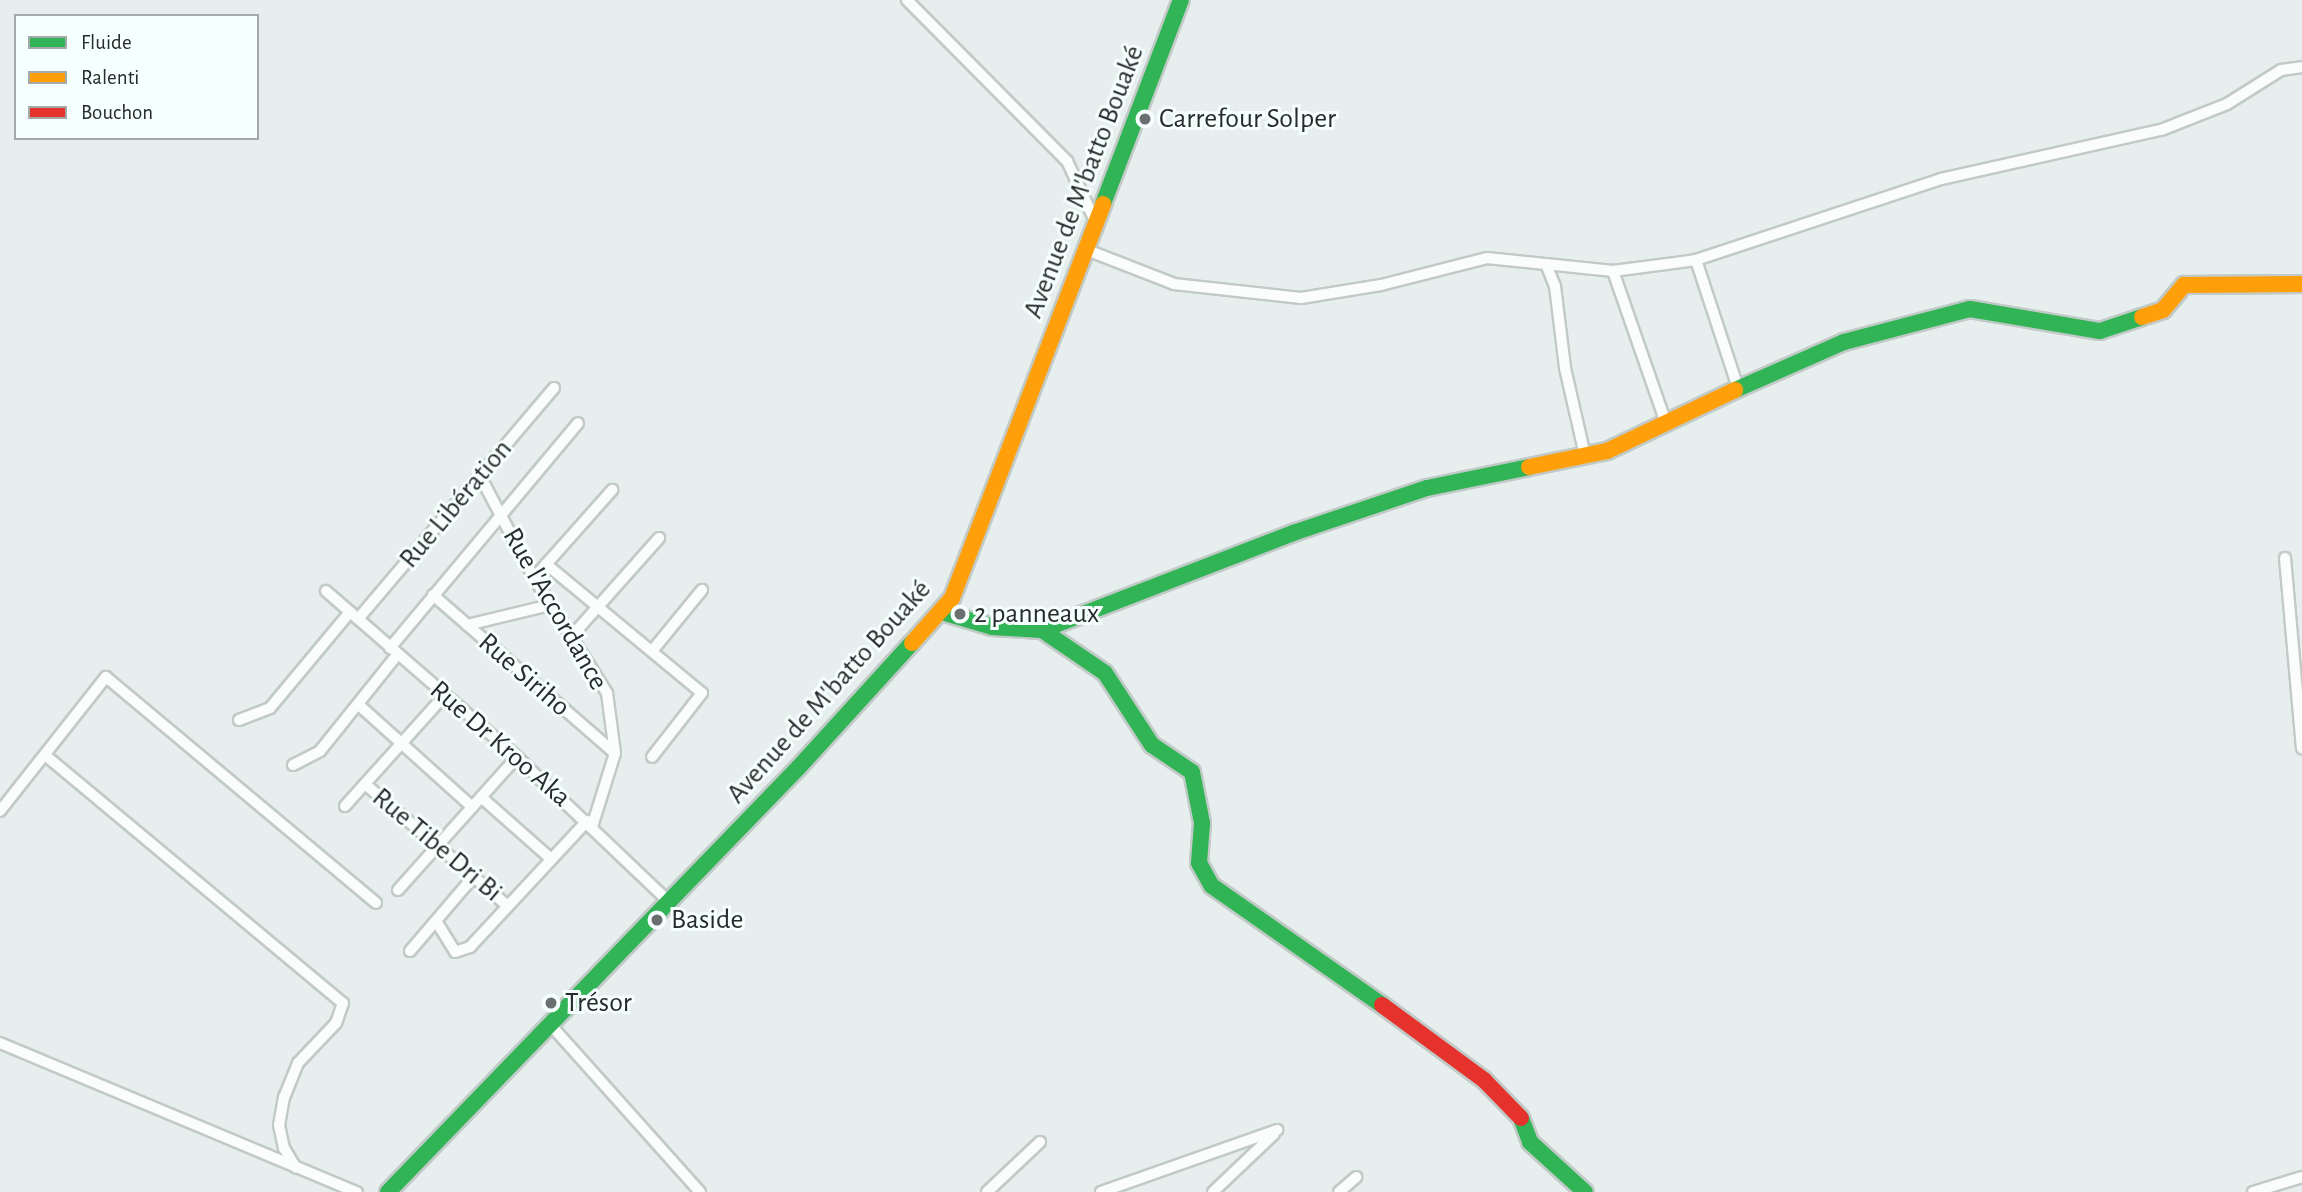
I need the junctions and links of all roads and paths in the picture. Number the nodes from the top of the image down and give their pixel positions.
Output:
1 (906, 0) edge
2 (1181, 0) edge
3 (2302, 67) edge
4 (1097, 225) junction
5 (1087, 250) junction
6 (1696, 260) junction
7 (1546, 264) junction
8 (1613, 271) junction
9 (2302, 284) edge
10 (554, 388) dead end
11 (1738, 388) junction
12 (1665, 420) junction
13 (579, 423) dead end
14 (1585, 455) junction
15 (480, 476) junction
16 (612, 490) dead end
17 (500, 514) junction
18 (659, 538) dead end
19 (2285, 558) dead end
20 (546, 564) junction
21 (534, 578) junction
22 (702, 590) dead end
23 (326, 591) dead end
24 (433, 595) junction
25 (550, 605) junction
26 (598, 606) junction
27 (942, 612) junction
28 (354, 616) junction
29 (467, 625) junction
30 (1042, 630) junction
31 (570, 638) junction
32 (652, 651) junction
33 (394, 652) junction
34 (445, 695) junction
35 (2300, 697) edge
36 (360, 706) junction
37 (239, 720) dead end
38 (401, 745) junction
39 (2302, 748) edge
40 (614, 753) junction
41 (44, 755) junction
42 (517, 757) junction
43 (652, 757) dead end
44 (293, 765) dead end
45 (365, 784) junction
46 (481, 797) junction
47 (345, 806) dead end
48 (472, 807) junction
49 (0, 811) edge
50 (590, 824) junction
51 (438, 845) junction
52 (551, 859) junction
53 (474, 876) junction
54 (398, 890) dead end
55 (669, 902) junction
56 (376, 903) dead end
57 (508, 905) junction
58 (436, 921) junction
59 (410, 951) dead end
60 (548, 1022) junction
61 (0, 1042) edge
62 (1040, 1142) dead end
63 (296, 1168) junction
64 (1356, 1177) dead end
65 (2302, 1177) edge
66 (1226, 1179) junction
67 (358, 1192) edge
68 (388, 1192) edge
69 (699, 1192) edge
70 (987, 1192) edge
71 (1101, 1192) edge
72 (1213, 1192) edge
73 (1223, 1192) edge
74 (1339, 1192) edge
75 (1584, 1192) edge
76 (2252, 1192) edge

1 - 4 street
2 - 4 street, Avenue de M'batto Bouaké
3 - 6 street
4 - 5 street, Avenue de M'batto Bouaké
5 - 7 street
5 - 27 street, Avenue de M'batto Bouaké
6 - 8 street
6 - 11 street
7 - 8 street
7 - 14 street
8 - 12 street
9 - 11 street
10 - 15 street, Rue Libération
11 - 12 street
12 - 14 street
13 - 17 street
14 - 30 street
15 - 17 street, Rue l'Accordance
15 - 28 street, Rue Libération
16 - 20 street
17 - 21 street, Rue l'Accordance
17 - 24 street
18 - 26 street
19 - 35 street
20 - 21 street
20 - 26 street
21 - 25 street, Rue l'Accordance
22 - 32 street
23 - 28 street, Rue Dr Kroo Aka
24 - 29 street, Rue Siriho
24 - 33 street
25 - 29 street
25 - 31 street, Rue l'Accordance
26 - 31 street
26 - 32 street
27 - 30 street
27 - 55 street, Avenue de M'batto Bouaké
28 - 33 street, Rue Dr Kroo Aka
28 - 37 street, Rue Libération
29 - 40 street, Rue Siriho
30 - 75 street
31 - 40 street, Rue l'Accordance
32 - 43 street
33 - 34 street, Rue Dr Kroo Aka
33 - 36 street
34 - 38 street
34 - 42 street, Rue Dr Kroo Aka
35 - 39 street
36 - 38 street
36 - 44 street
38 - 45 street
38 - 48 street
40 - 50 street, Rue l'Accordance
41 - 49 street
41 - 56 street
41 - 63 street
42 - 46 street
42 - 50 street, Rue Dr Kroo Aka
45 - 47 street
45 - 51 street, Rue Tibe Dri Bi
46 - 48 street
46 - 52 street
48 - 51 street
50 - 52 street
50 - 55 street, Rue Dr Kroo Aka
51 - 53 street, Rue Tibe Dri Bi
51 - 54 street
52 - 57 street
53 - 57 street, Rue Tibe Dri Bi
53 - 58 street
55 - 60 street, Avenue de M'batto Bouaké
57 - 58 street
58 - 59 street
60 - 68 street, Avenue de M'batto Bouaké
60 - 69 street
61 - 63 street
62 - 70 street
63 - 67 street
64 - 74 street
65 - 76 street
66 - 71 street
66 - 72 street
66 - 73 street

